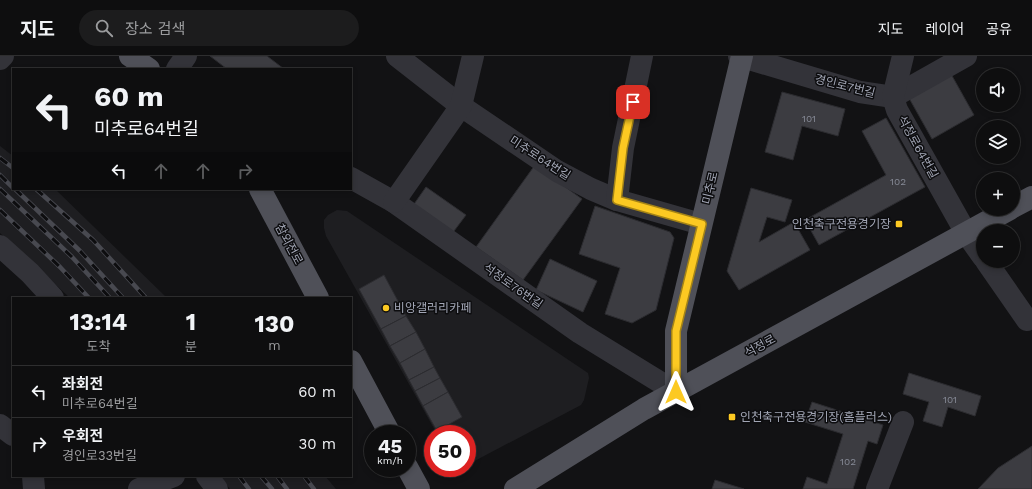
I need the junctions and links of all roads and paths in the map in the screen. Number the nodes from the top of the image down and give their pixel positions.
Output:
1 (3, 56) edge
2 (130, 56) edge
3 (186, 56) edge
4 (397, 56) edge
5 (473, 56) edge
6 (642, 56) edge
7 (741, 56) edge
8 (903, 56) edge
9 (966, 56) edge
10 (0, 59) edge
11 (148, 68) edge
12 (178, 68) edge
13 (893, 97) junction
14 (461, 106) junction
15 (352, 179) edge
16 (261, 190) edge
17 (1032, 197) edge
18 (617, 200) junction
19 (394, 202) junction
20 (1020, 203) edge
21 (997, 216) edge
22 (702, 224) junction
23 (966, 233) junction
24 (0, 246) edge
25 (976, 247) edge
26 (991, 268) edge
27 (52, 297) edge
28 (317, 297) edge
29 (1027, 320) dead end
30 (352, 363) edge
31 (676, 392) junction
32 (903, 422) dead end
33 (0, 425) edge
34 (385, 425) edge
35 (12, 434) edge
36 (33, 477) edge
37 (171, 477) edge
38 (208, 477) edge
39 (412, 477) edge
40 (34, 489) edge
41 (139, 489) edge
42 (218, 489) edge
43 (419, 489) edge
44 (515, 489) edge
45 (877, 489) edge

1 - 10 street
2 - 11 main road
3 - 12 street
4 - 14 street, 미추로64번길
5 - 14 street
6 - 18 street
7 - 13 street, 경인로7번길
7 - 22 main road, 미추로
8 - 13 street
9 - 13 street
13 - 23 street, 석정로64번길
14 - 18 street, 미추로64번길
14 - 19 street
15 - 19 street, 석정로76번길
16 - 28 main road, 참외전로
17 - 20 main road
18 - 22 street, 미추로64번길
19 - 31 street, 석정로76번길
21 - 23 main road, 석정로
22 - 31 main road, 미추로
23 - 25 street, 석정로64번길
23 - 31 main road, 석정로
24 - 27 street
26 - 29 street
30 - 34 main road
31 - 44 main road, 석정로
32 - 45 street
33 - 35 street
36 - 40 street
37 - 41 street
38 - 42 street
39 - 43 main road

